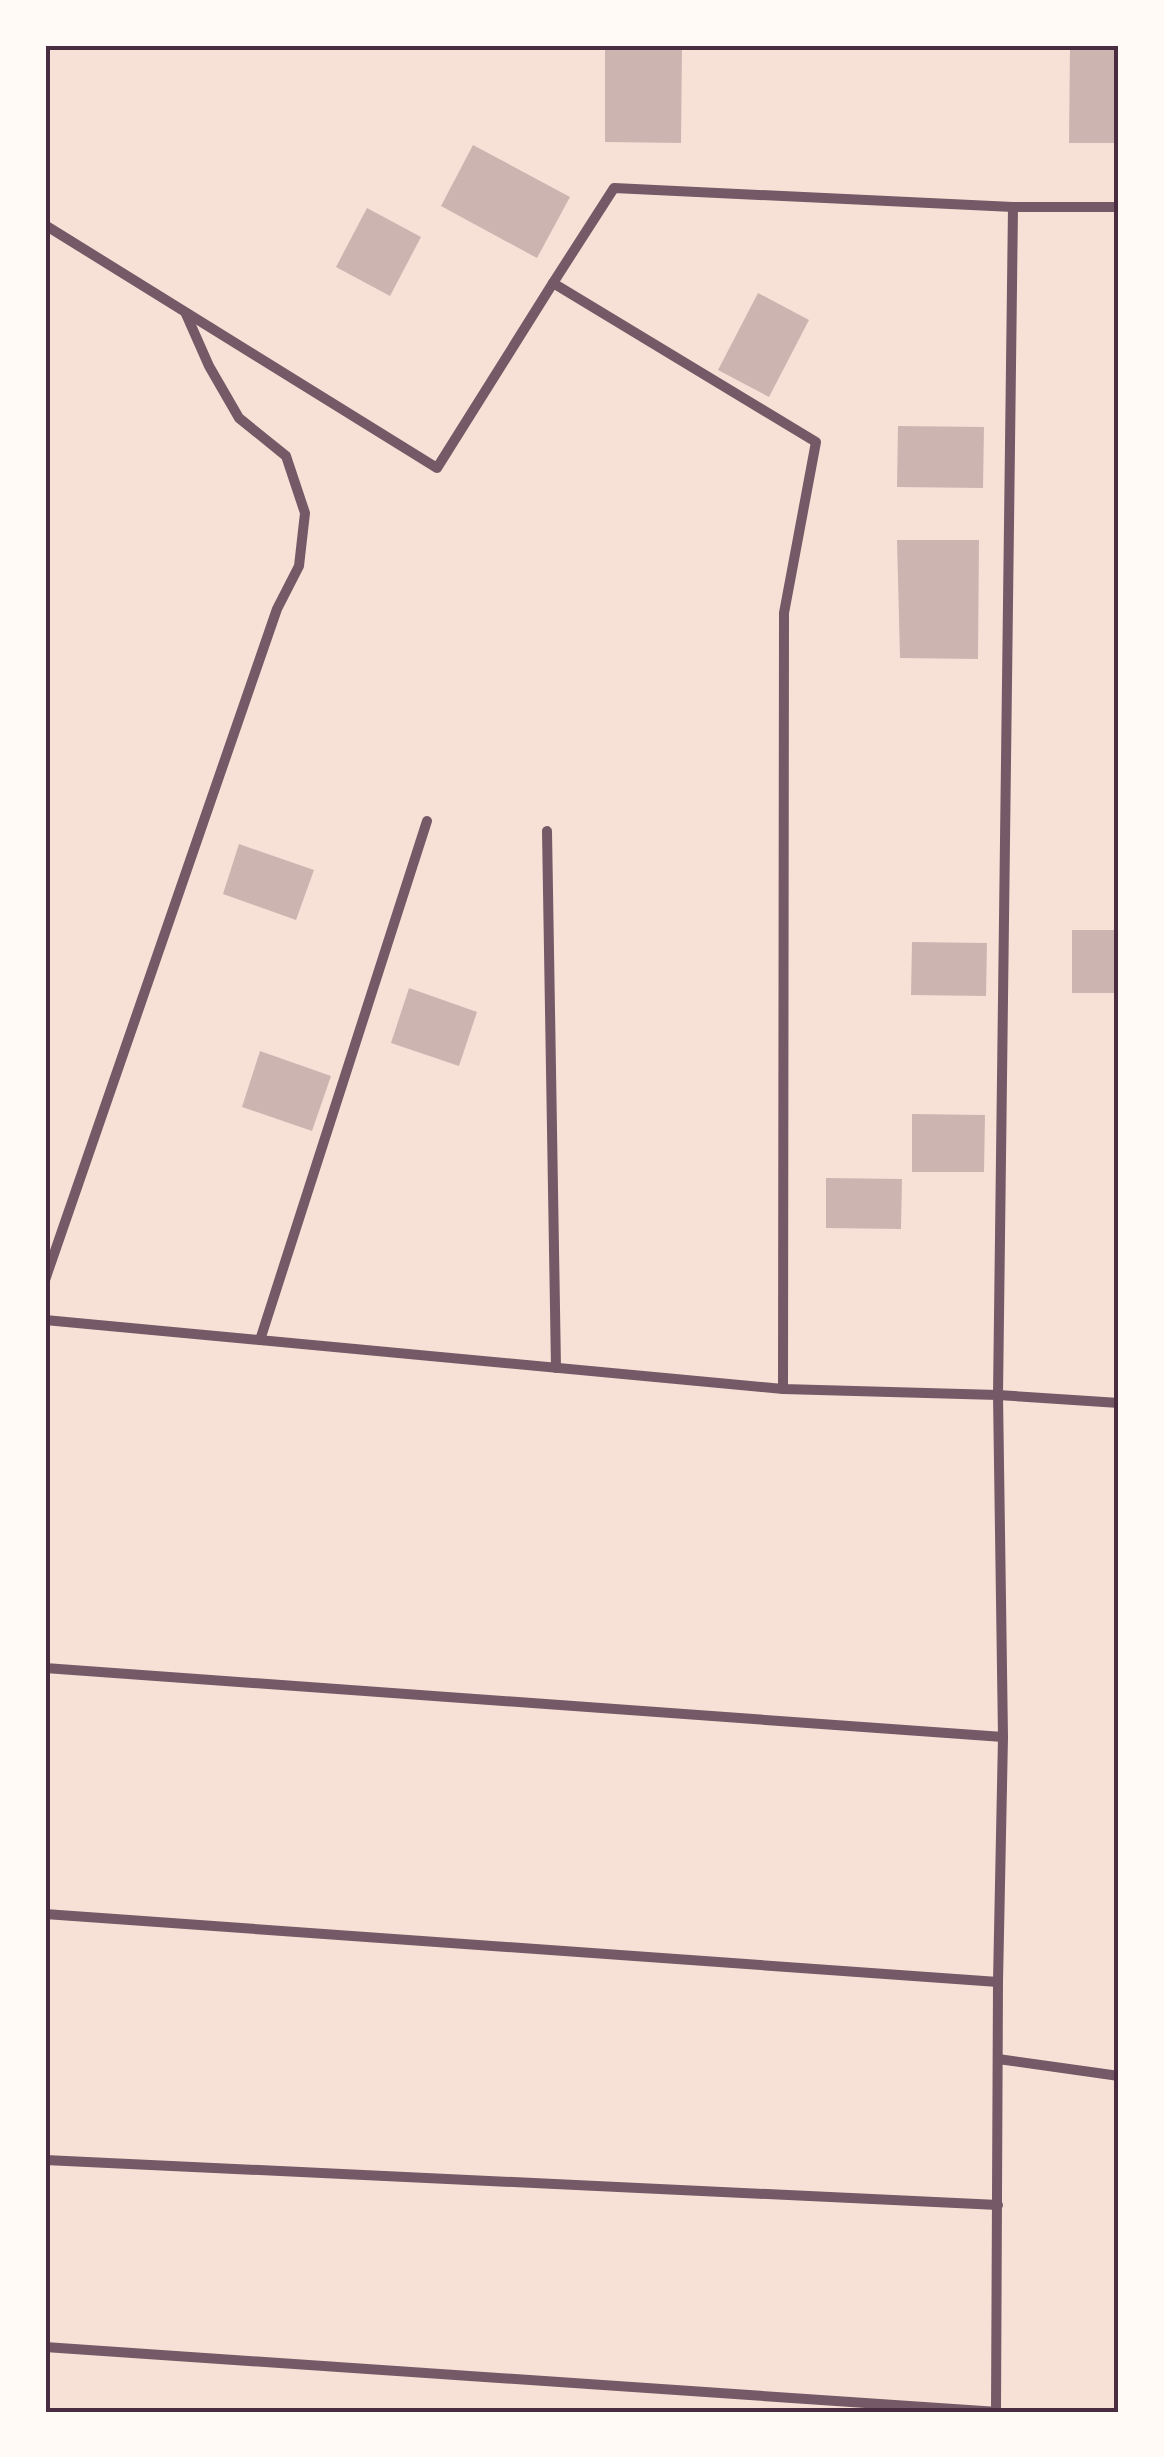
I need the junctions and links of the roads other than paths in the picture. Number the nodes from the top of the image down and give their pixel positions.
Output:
1 (1013, 207) junction
2 (1119, 207) edge
3 (45, 225) edge
4 (553, 282) junction
5 (186, 312) junction
6 (427, 821) dead end
7 (547, 831) dead end
8 (45, 1280) edge
9 (45, 1320) edge
10 (260, 1340) junction
11 (556, 1368) junction
12 (783, 1389) junction
13 (998, 1394) junction
14 (1119, 1403) edge
15 (45, 1668) edge
16 (1003, 1737) junction
17 (45, 1914) edge
18 (998, 1982) junction
19 (998, 2059) junction
20 (1119, 2076) edge
21 (45, 2160) edge
22 (998, 2204) junction
23 (45, 2347) edge
24 (997, 2412) edge

1 - 2 street
1 - 4 street
1 - 13 street
3 - 5 street
4 - 5 street
4 - 12 street
5 - 8 street
6 - 10 street
7 - 11 street
9 - 10 street
10 - 11 street
11 - 12 street
12 - 13 street
13 - 14 street
13 - 16 street
15 - 16 street
16 - 18 street
17 - 18 street
18 - 19 street
19 - 20 street
19 - 22 street
21 - 22 street
22 - 24 street
23 - 24 street

